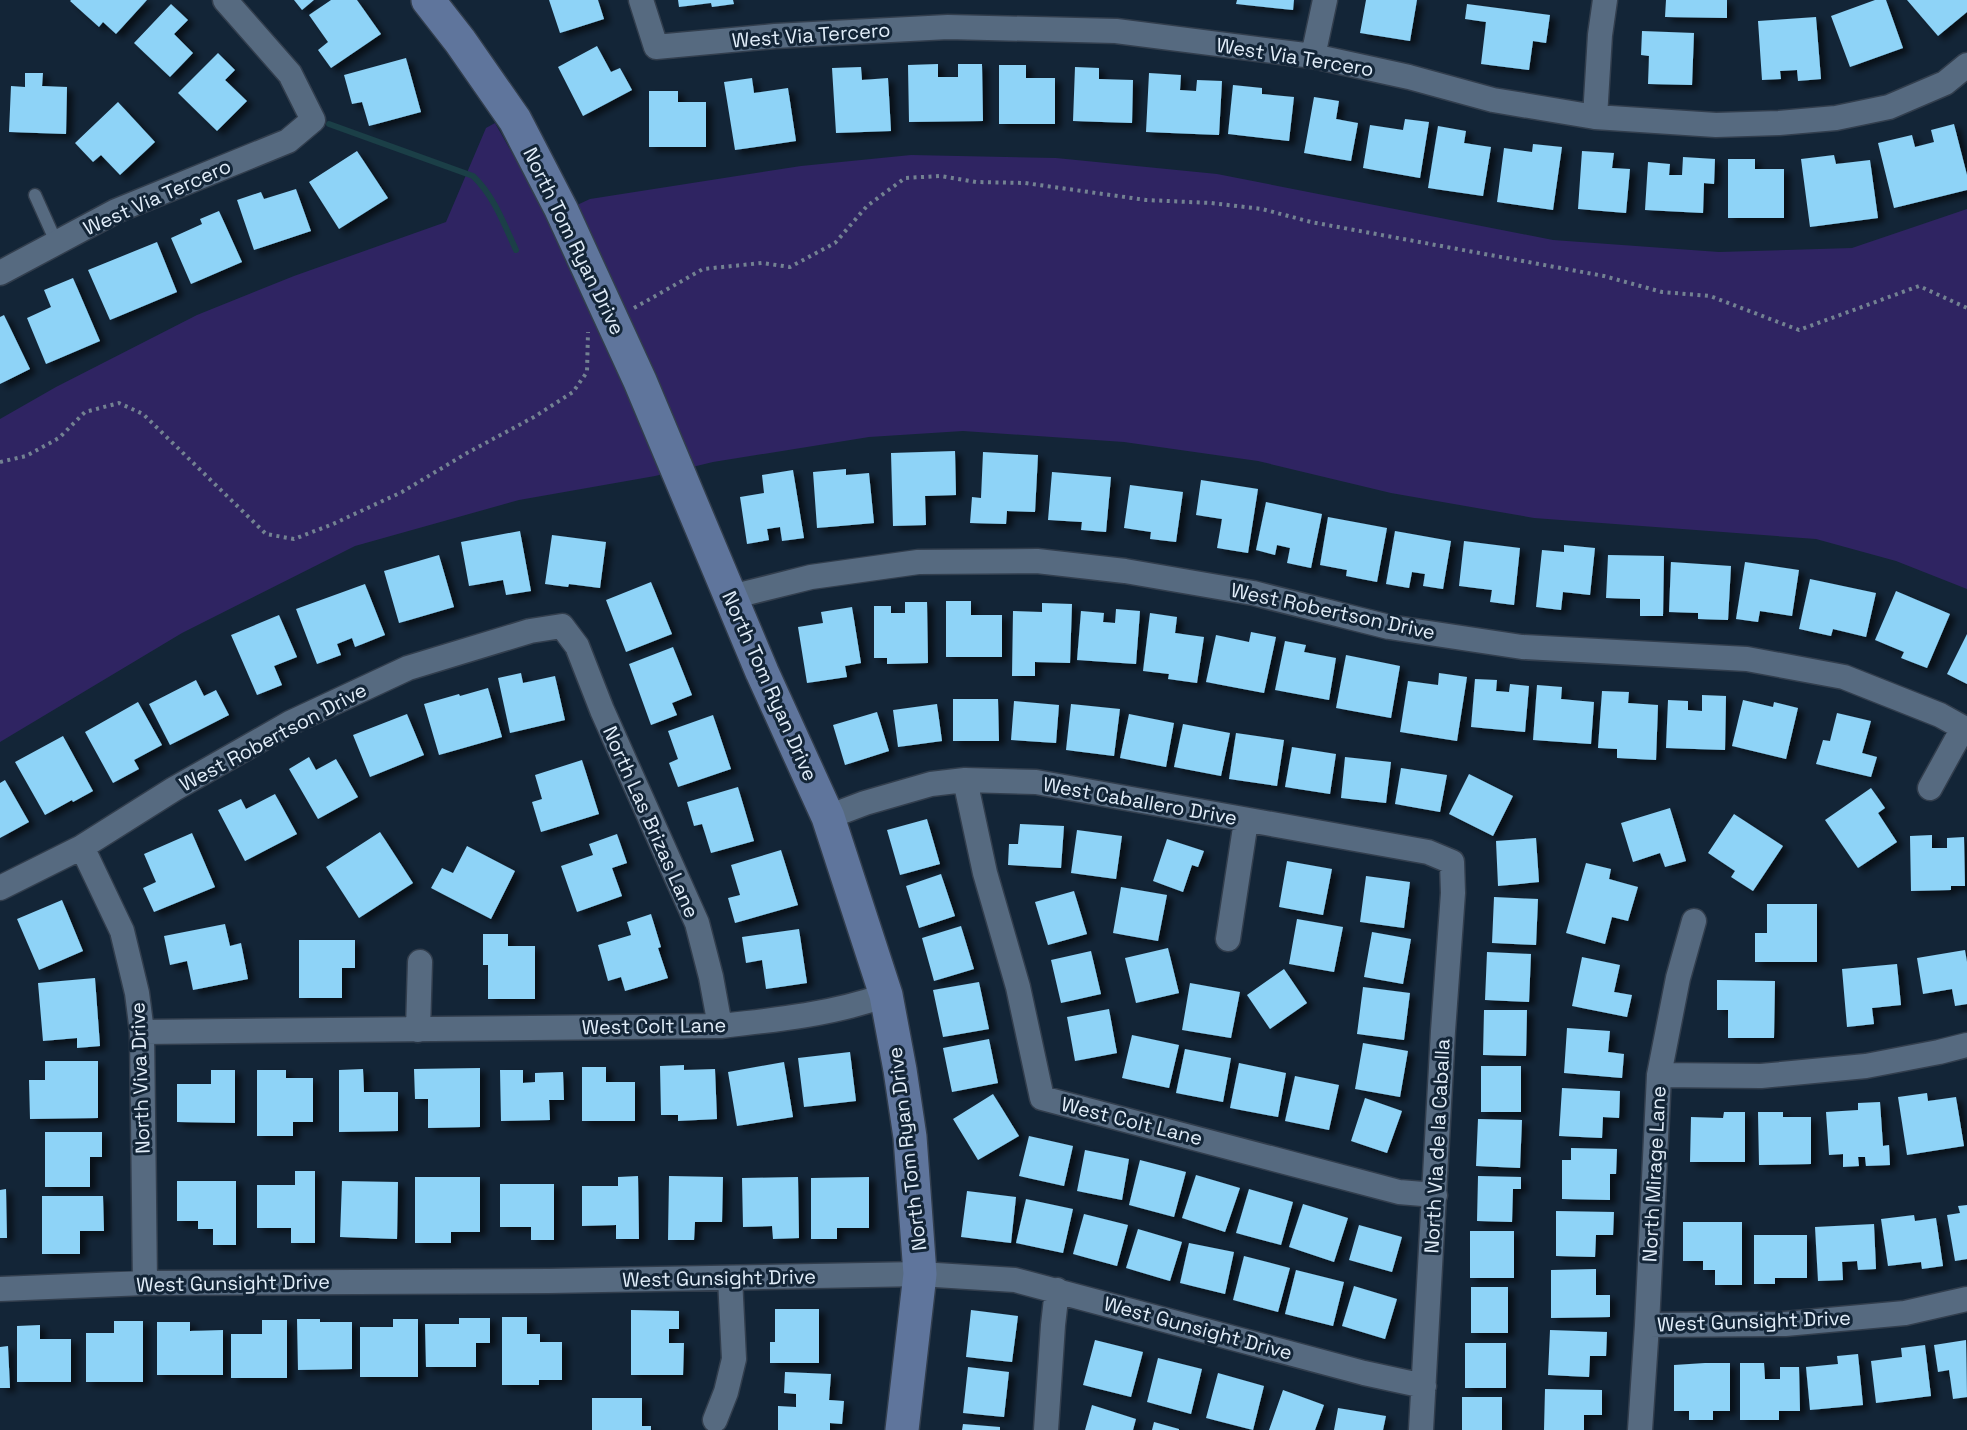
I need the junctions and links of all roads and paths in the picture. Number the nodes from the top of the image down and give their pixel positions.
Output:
1 (225, 0) edge
2 (428, 0) edge
3 (641, 0) edge
4 (1325, 0) edge
5 (1605, 0) edge
6 (1313, 56) junction
7 (1967, 65) edge
8 (1595, 117) junction
9 (35, 195) dead end
10 (57, 244) junction
11 (0, 273) edge
12 (1967, 308) edge
13 (612, 319) junction
14 (0, 462) edge
15 (731, 597) junction
16 (562, 626) joint
17 (1965, 729) edge
18 (966, 780) junction
19 (1930, 788) dead end
20 (828, 818) junction
21 (1246, 821) junction
22 (82, 847) junction
23 (1452, 862) joint
24 (0, 888) edge
25 (1694, 921) dead end
26 (1228, 939) dead end
27 (420, 962) dead end
28 (886, 995) junction
29 (720, 1026) junction
30 (418, 1030) junction
31 (142, 1032) junction
32 (1967, 1045) edge
33 (1659, 1075) junction
34 (1435, 1195) junction
35 (920, 1274) junction
36 (730, 1278) junction
37 (145, 1283) junction
38 (0, 1289) edge
39 (1057, 1290) junction
40 (1967, 1299) edge
41 (1647, 1324) junction
42 (1424, 1386) junction
43 (715, 1420) dead end
44 (902, 1430) edge
45 (1046, 1430) edge
46 (1421, 1430) edge
47 (1640, 1430) edge

1 - 10 street, West Via Tercero
2 - 13 street, North Tom Ryan Drive
3 - 6 street, West Via Tercero
4 - 6 street
5 - 8 street
6 - 8 street, West Via Tercero
7 - 8 street, West Via Tercero
9 - 10 lane
10 - 11 street, West Via Tercero
12 - 13 path
13 - 14 path
13 - 15 street, North Tom Ryan Drive
15 - 17 street, West Robertson Drive
15 - 20 street, North Tom Ryan Drive
16 - 22 street, West Robertson Drive
16 - 29 street, North Las Brizas Lane
17 - 19 street, West Robertson Drive
18 - 20 street, West Caballero Drive
18 - 21 street, West Caballero Drive
18 - 34 street, West Colt Lane
20 - 28 street, North Tom Ryan Drive
21 - 23 street, West Caballero Drive
21 - 26 street
22 - 24 street, West Robertson Drive
22 - 31 street, North Viva Drive
23 - 34 street, North Via de la Caballa
25 - 33 street, North Mirage Lane
27 - 30 street
28 - 29 street, West Colt Lane
28 - 35 street, North Tom Ryan Drive
29 - 30 street, West Colt Lane
30 - 31 street, West Colt Lane
31 - 37 street, North Viva Drive
32 - 33 street
33 - 41 street, North Mirage Lane
34 - 42 street, North Via de la Caballa
35 - 36 street, West Gunsight Drive
35 - 39 street, West Gunsight Drive
35 - 44 street, North Tom Ryan Drive
36 - 37 street, West Gunsight Drive
36 - 43 street
37 - 38 street, West Gunsight Drive
39 - 42 street, West Gunsight Drive
39 - 45 street
40 - 41 street, West Gunsight Drive
41 - 47 street, North Mirage Lane
42 - 46 street, North Via de la Caballa

